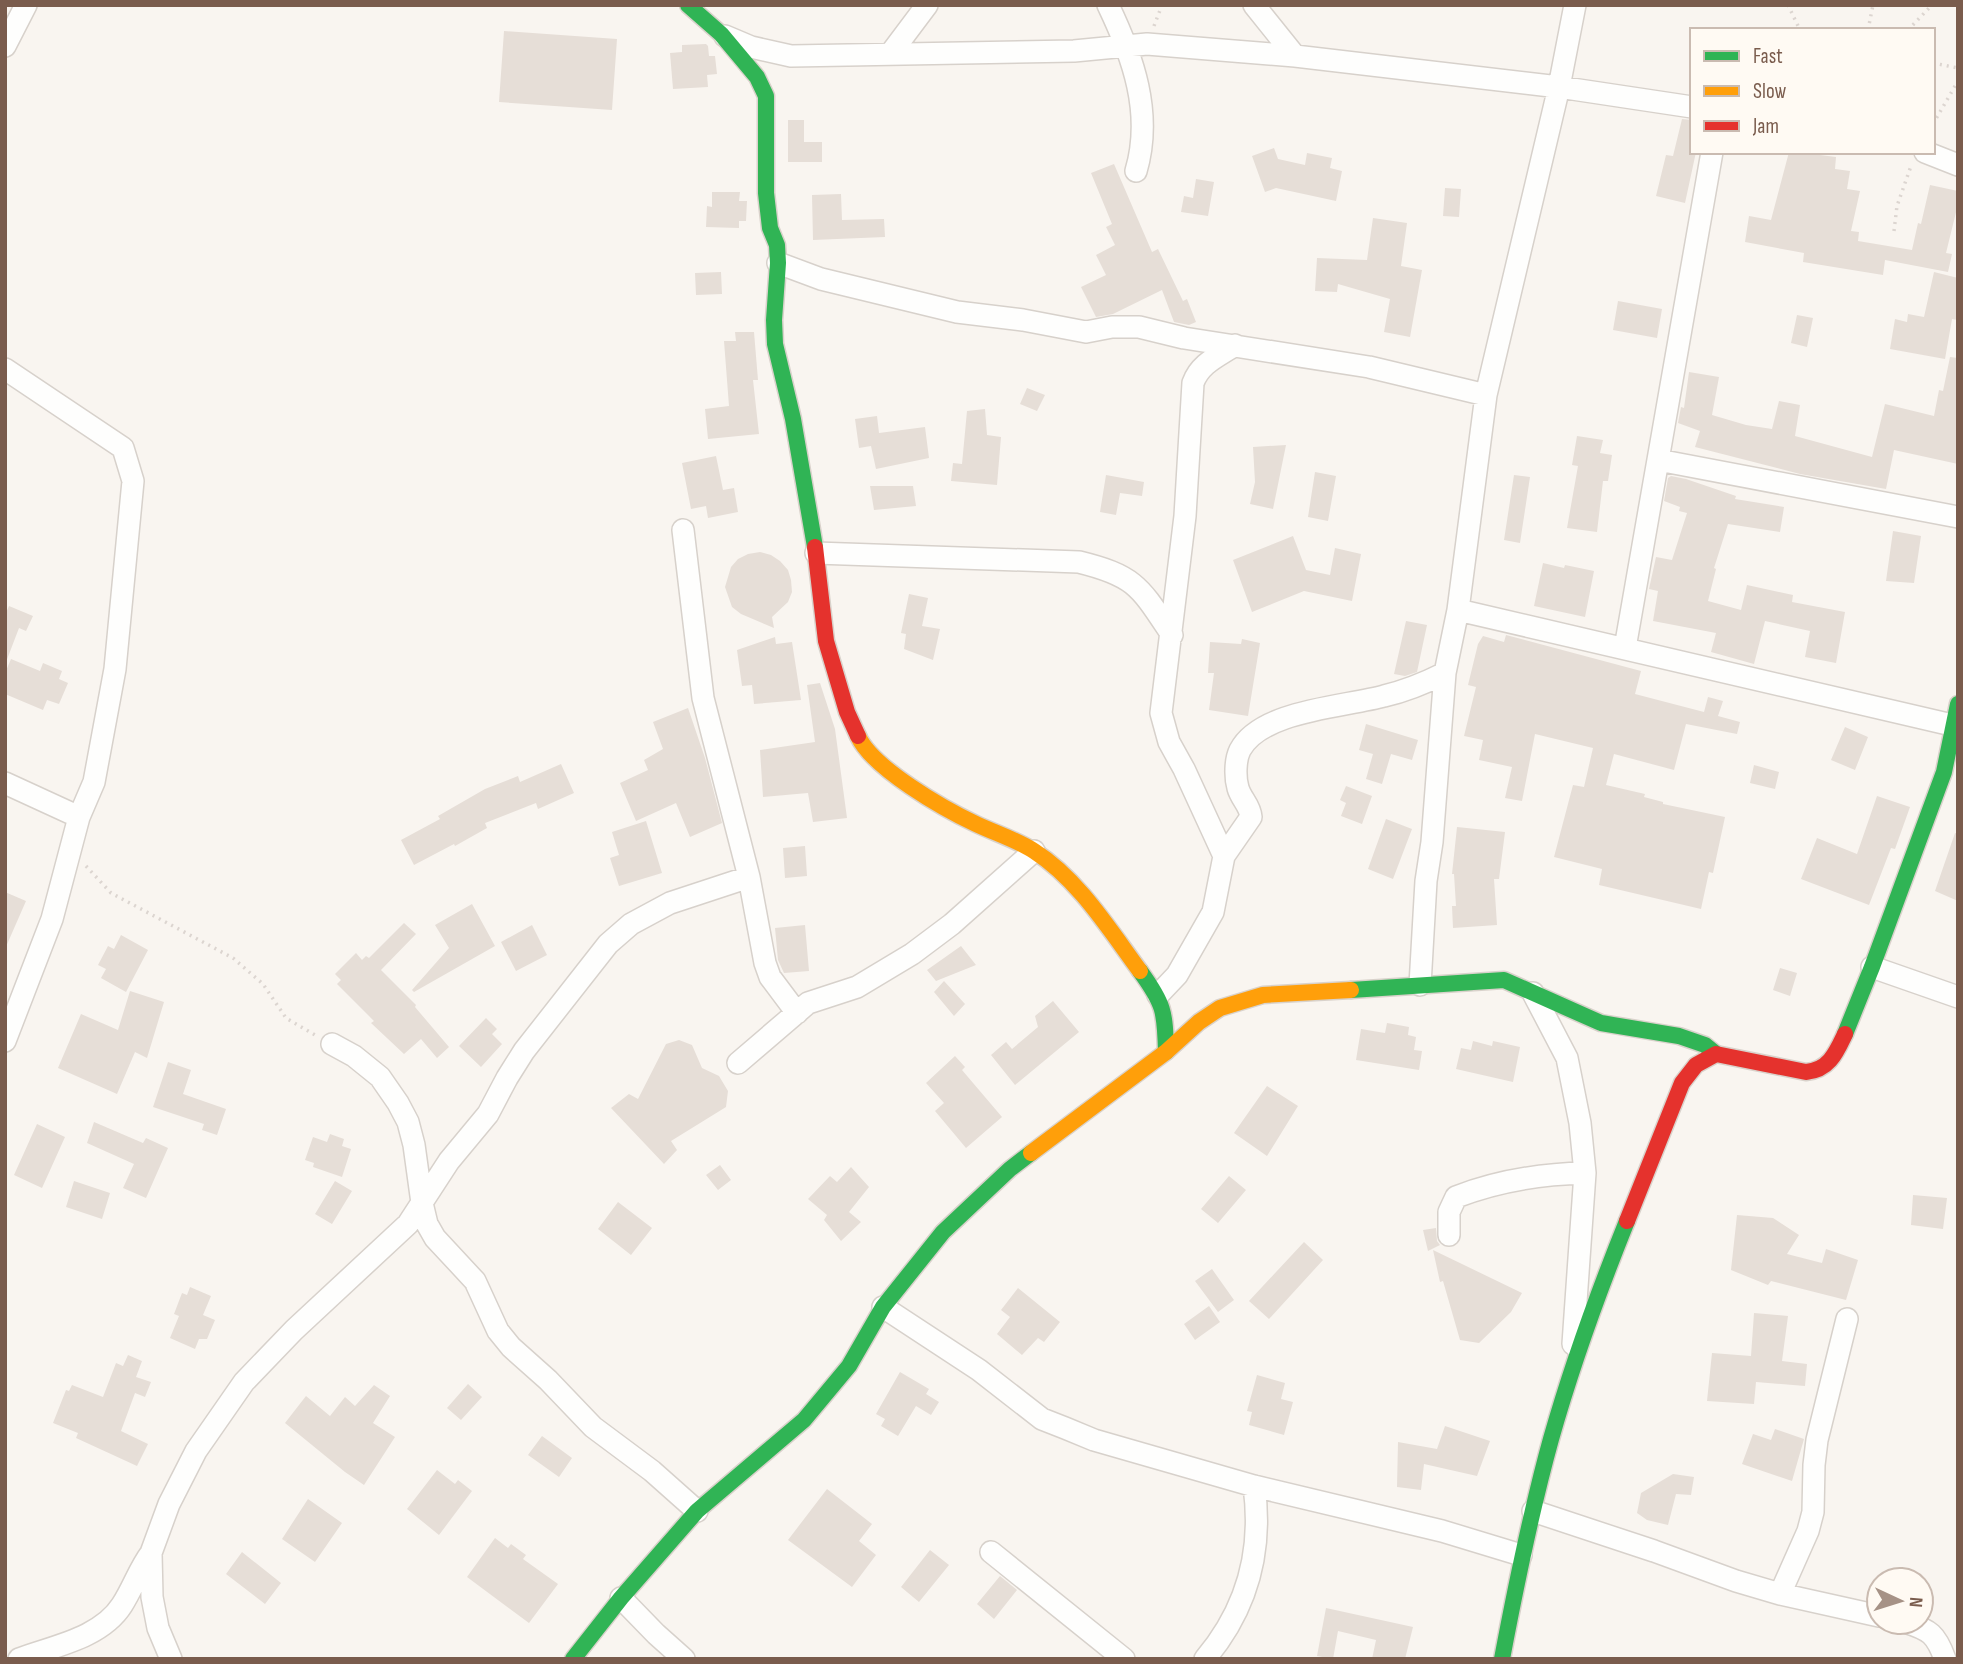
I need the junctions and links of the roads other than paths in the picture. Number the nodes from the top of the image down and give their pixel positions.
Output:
1 (26, 5) edge
2 (688, 5) edge
3 (927, 5) edge
4 (1108, 5) edge
5 (1254, 5) edge
6 (1575, 5) edge
7 (721, 34) junction
8 (5, 46) edge
9 (1127, 46) junction
10 (891, 53) junction
11 (1295, 56) junction
12 (1559, 87) junction
13 (1690, 107) edge
14 (1712, 154) edge
15 (1919, 157) edge
16 (1958, 165) edge
17 (1136, 171) dead end
18 (778, 263) junction
19 (1235, 345) junction
20 (5, 369) edge
21 (1486, 395) junction
22 (1658, 460) junction
23 (1958, 517) edge
24 (683, 530) dead end
25 (816, 553) junction
26 (1458, 610) junction
27 (1172, 635) junction
28 (1625, 648) junction
29 (1445, 673) junction
30 (1958, 704) edge
31 (1952, 725) junction
32 (1951, 775) edge
33 (5, 783) edge
34 (79, 817) junction
35 (1034, 851) junction
36 (1224, 856) junction
37 (749, 877) junction
38 (1872, 967) junction
39 (1420, 985) junction
40 (1533, 992) junction
41 (1158, 995) junction
42 (1958, 997) edge
43 (797, 1013) junction
44 (5, 1041) edge
45 (332, 1044) road end
46 (1166, 1052) junction
47 (1716, 1054) junction
48 (738, 1063) dead end
49 (1586, 1173) junction
50 (422, 1203) junction
51 (1449, 1235) dead end
52 (883, 1307) junction
53 (1847, 1319) dead end
54 (1571, 1372) junction
55 (1254, 1486) junction
56 (697, 1511) junction
57 (1533, 1511) junction
58 (991, 1552) dead end
59 (151, 1553) junction
60 (1521, 1555) junction
61 (1780, 1594) junction
62 (621, 1598) junction
63 (1865, 1613) edge
64 (1935, 1635) edge
65 (19, 1659) edge
66 (171, 1659) edge
67 (573, 1659) edge
68 (684, 1659) edge
69 (1124, 1659) edge
70 (1205, 1659) edge
71 (1502, 1659) edge
72 (1945, 1659) edge

1 - 8 street
2 - 7 street
3 - 10 street
4 - 9 street
5 - 11 street
6 - 12 street
7 - 10 street
7 - 18 street
9 - 10 street
9 - 11 street
9 - 17 street
11 - 12 street
12 - 13 street
12 - 21 street
14 - 22 street
15 - 16 street
18 - 19 street
18 - 25 street
19 - 21 street
19 - 27 street
20 - 34 street
21 - 26 street
22 - 23 street
22 - 28 street
24 - 37 street
25 - 27 street
25 - 35 street
26 - 28 street
26 - 29 street
27 - 36 street
28 - 31 street
29 - 36 street
29 - 39 street
30 - 31 street
31 - 32 street
32 - 38 street
33 - 34 street
34 - 44 street
35 - 41 street
35 - 43 street
36 - 41 street
37 - 43 street
37 - 50 street
38 - 42 street
38 - 47 street
39 - 40 street
39 - 46 street
40 - 47 street
40 - 49 street
41 - 46 street
43 - 48 street
45 - 50 street
46 - 52 street
47 - 54 street
49 - 51 street
49 - 54 street
50 - 56 street
50 - 59 street
52 - 55 street
52 - 56 street
53 - 61 street
54 - 57 street
55 - 60 street
55 - 70 street
56 - 62 street
57 - 60 street
57 - 61 street
58 - 69 street
59 - 65 street
59 - 66 street
60 - 71 street
61 - 63 street
62 - 67 street
62 - 68 street
64 - 72 street

